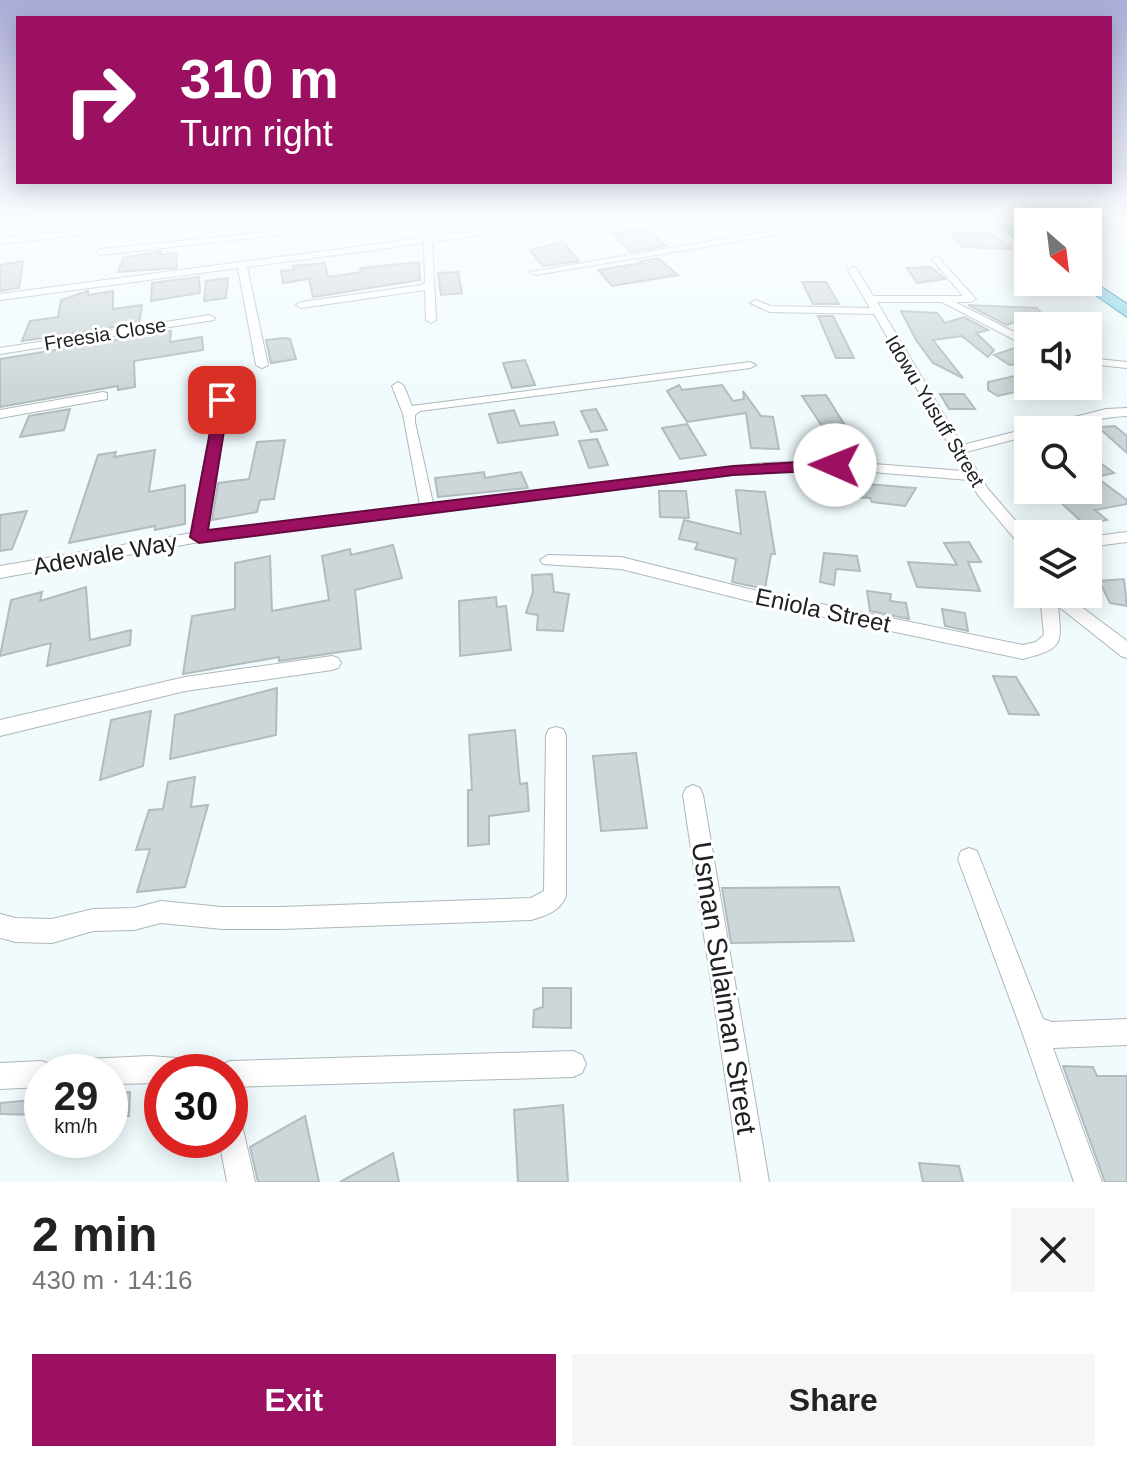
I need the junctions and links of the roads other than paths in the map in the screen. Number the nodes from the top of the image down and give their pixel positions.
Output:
1 (148, 276) edge
2 (245, 276) edge
3 (430, 276) edge
4 (857, 276) edge
5 (953, 276) edge
6 (430, 283) junction
7 (1102, 290) edge
8 (1102, 292) edge
9 (0, 297) edge
10 (942, 299) junction
11 (755, 303) dead end
12 (301, 305) dead end
13 (873, 305) junction
14 (1127, 305) edge
15 (1127, 312) edge
16 (210, 318) dead end
17 (431, 320) dead end
18 (1014, 336) edge
19 (0, 351) edge
20 (1102, 362) edge
21 (262, 365) dead end
22 (750, 365) dead end
23 (1127, 365) edge
24 (398, 386) dead end
25 (103, 396) dead end
26 (222, 400) dead end
27 (1127, 412) edge
28 (0, 414) edge
29 (409, 414) junction
30 (1094, 416) edge
31 (1014, 436) edge
32 (960, 450) junction
33 (973, 476) junction
34 (427, 506) junction
35 (1014, 527) edge
36 (199, 537) junction
37 (1127, 537) edge
38 (1102, 540) edge
39 (548, 560) dead end
40 (0, 572) edge
41 (1051, 608) edge
42 (1069, 608) edge
43 (1127, 651) edge
44 (332, 663) dead end
45 (0, 728) edge
46 (556, 735) dead end
47 (693, 795) dead end
48 (969, 859) dead end
49 (0, 926) edge
50 (1034, 1029) junction
51 (1127, 1032) edge
52 (573, 1064) dead end
53 (248, 1073) edge
54 (24, 1075) edge
55 (0, 1076) edge
56 (236, 1158) edge
57 (241, 1182) edge
58 (755, 1182) edge
59 (1088, 1182) edge

1 - 9 street
2 - 21 street
3 - 6 street
4 - 13 street, Idowu Yusuff Street
5 - 10 street
6 - 12 street
6 - 17 street
7 - 14 main road
8 - 15 main road
10 - 13 street
10 - 18 street
11 - 13 street
13 - 32 street, Idowu Yusuff Street
16 - 19 street, Freesia Close
20 - 23 street
22 - 29 street
24 - 29 street
25 - 28 street
26 - 36 street
27 - 30 street
29 - 34 street
31 - 32 street
32 - 33 street, Idowu Yusuff Street
33 - 34 street, Adewale Way
33 - 35 street, Idowu Yusuff Street
34 - 36 street, Adewale Way
36 - 40 street, Adewale Way
37 - 38 street
39 - 41 street, Eniola Street
42 - 43 street
44 - 45 street
46 - 49 street
47 - 58 street, Usman Sulaiman Street
48 - 50 street
50 - 51 street
50 - 59 street
52 - 53 street
54 - 55 street
56 - 57 street

